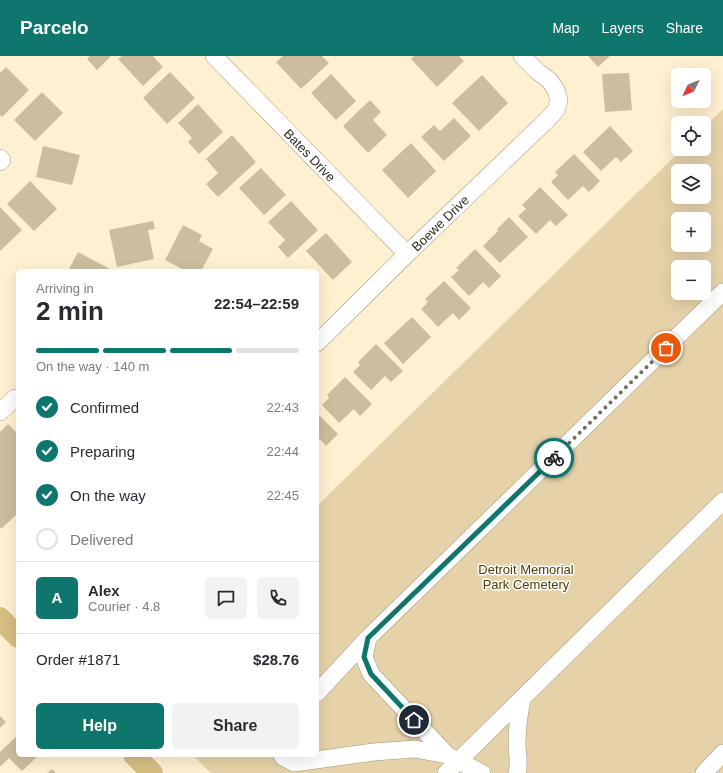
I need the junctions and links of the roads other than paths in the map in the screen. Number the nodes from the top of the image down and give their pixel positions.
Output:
1 (214, 56) edge
2 (522, 56) edge
3 (0, 158) edge
4 (0, 162) edge
5 (407, 254) junction
6 (723, 292) edge
7 (319, 341) edge
8 (16, 399) edge
9 (0, 412) edge
10 (723, 501) edge
11 (0, 618) edge
12 (16, 635) edge
13 (368, 638) junction
14 (319, 691) edge
15 (522, 699) junction
16 (723, 753) edge
17 (136, 757) edge
18 (283, 757) edge
19 (453, 758) junction
20 (152, 773) edge
21 (446, 773) edge
22 (482, 773) edge
23 (517, 773) edge
24 (704, 773) edge

1 - 5 street, Bates Drive
2 - 5 street, Boewe Drive
3 - 4 street
5 - 7 street, Boewe Drive
6 - 13 street
8 - 9 street
10 - 15 street
11 - 12 main road
13 - 14 street
13 - 19 street
15 - 19 street
15 - 23 street
16 - 24 street
17 - 20 main road
18 - 19 street
19 - 21 street
19 - 22 street

